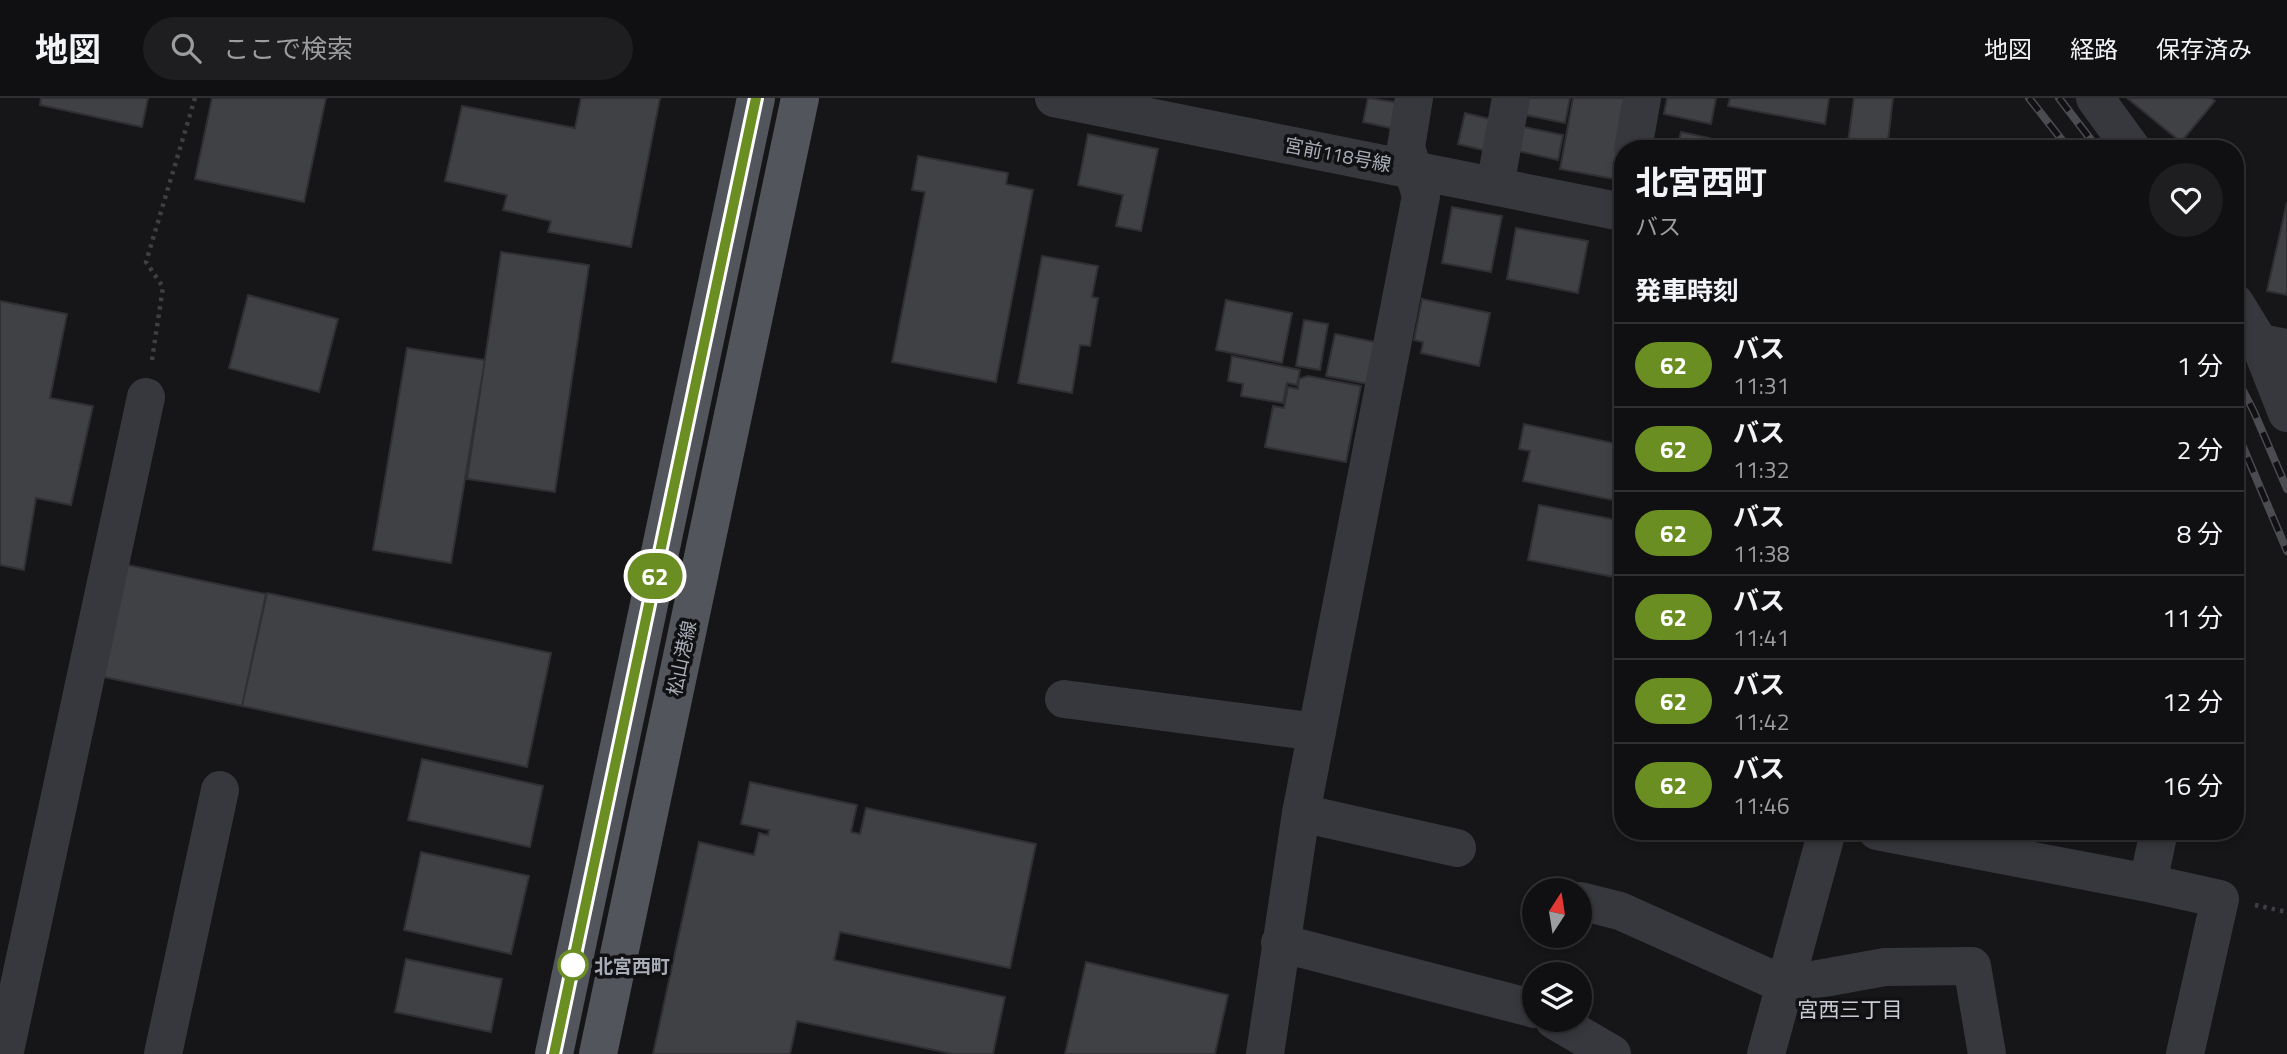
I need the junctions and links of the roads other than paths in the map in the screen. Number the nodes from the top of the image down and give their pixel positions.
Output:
1 (756, 98) edge
2 (800, 98) edge
3 (1054, 98) edge
4 (1414, 98) edge
5 (1511, 98) edge
6 (1642, 98) edge
7 (2095, 98) edge
8 (1635, 140) edge
9 (2125, 140) edge
10 (1413, 169) junction
11 (1495, 186) junction
12 (1614, 210) edge
13 (2244, 317) edge
14 (2260, 343) edge
15 (146, 397) road end
16 (2287, 413) edge
17 (1064, 699) dead end
18 (1317, 732) junction
19 (220, 790) dead end
20 (1301, 813) junction
21 (1825, 840) edge
22 (1924, 840) edge
23 (2157, 840) edge
24 (1457, 848) dead end
25 (2148, 883) junction
26 (1592, 904) edge
27 (1280, 943) junction
28 (1785, 985) junction
29 (1522, 1006) edge
30 (1574, 1032) edge
31 (6, 1052) edge
32 (163, 1054) edge
33 (554, 1054) edge
34 (598, 1054) edge
35 (1265, 1054) edge
36 (1612, 1054) edge
37 (1766, 1054) edge
38 (1987, 1054) edge
39 (2185, 1054) edge

1 - 33 main road
2 - 34 main road, 松山港線
3 - 10 street, 宮前118号線
4 - 10 street
5 - 11 street
6 - 8 street
7 - 9 street
10 - 11 street, 宮前118号線
10 - 18 street
11 - 12 street, 宮前118号線
13 - 14 street
14 - 16 street
15 - 31 street
17 - 18 street
18 - 20 street
19 - 32 street
20 - 24 street
20 - 27 street
21 - 28 street
22 - 25 street
23 - 25 street
25 - 39 street
26 - 28 street
27 - 29 street
27 - 35 street
28 - 37 street
28 - 38 street
30 - 36 street

